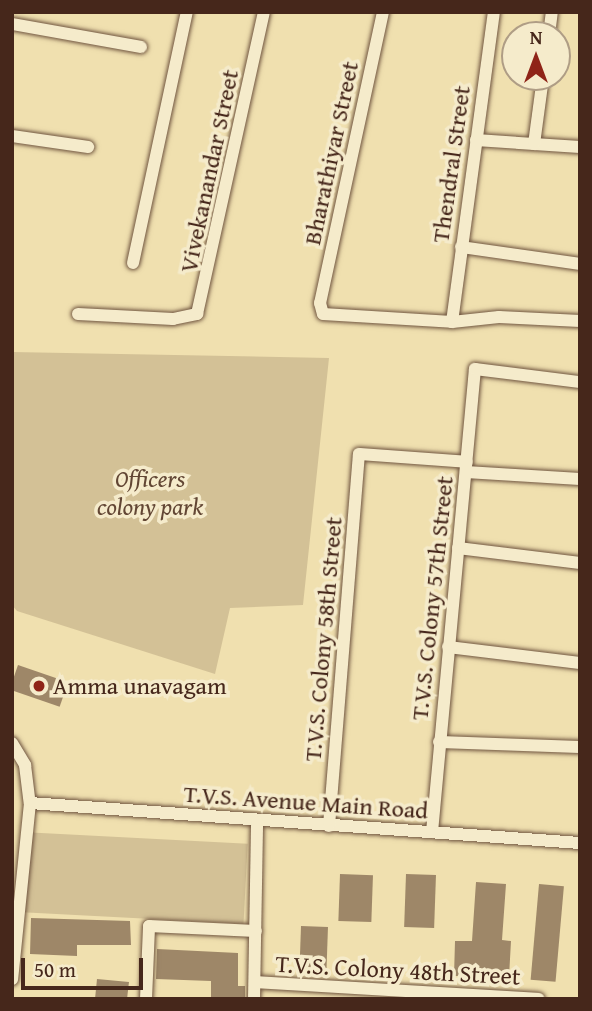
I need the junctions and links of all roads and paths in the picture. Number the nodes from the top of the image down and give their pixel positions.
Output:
1 (187, 12) edge
2 (264, 12) edge
3 (383, 12) edge
4 (494, 12) edge
5 (12, 24) edge
6 (141, 47) dead end
7 (541, 91) edge
8 (12, 136) edge
9 (476, 139) junction
10 (534, 144) junction
11 (89, 147) dead end
12 (580, 148) edge
13 (461, 247) junction
14 (133, 263) dead end
15 (580, 264) edge
16 (78, 314) dead end
17 (580, 321) edge
18 (452, 322) junction
19 (580, 382) edge
20 (467, 467) junction
21 (580, 479) edge
22 (458, 548) junction
23 (580, 563) edge
24 (448, 647) junction
25 (580, 663) edge
26 (439, 742) junction
27 (12, 743) edge
28 (580, 747) edge
29 (30, 803) junction
30 (257, 822) junction
31 (329, 826) junction
32 (432, 832) junction
33 (580, 843) edge
34 (256, 931) junction
35 (13, 948) edge
36 (12, 979) edge
37 (256, 982) junction
38 (146, 999) edge
39 (254, 999) edge
40 (538, 999) edge

1 - 14 street
2 - 16 street, Vivekanandar Street
3 - 18 street, Bharathiyar Street
4 - 9 street, Thendral Street
5 - 6 street
7 - 10 street
8 - 11 street
9 - 10 street
9 - 13 street, Thendral Street
10 - 12 street
13 - 15 street
13 - 18 street, Thendral Street
17 - 18 street
19 - 20 street, T.V.S. Colony 57th Street
20 - 21 street
20 - 22 street, T.V.S. Colony 57th Street
20 - 31 street, T.V.S. Colony 58th Street
22 - 23 street
22 - 24 street, T.V.S. Colony 57th Street
24 - 25 street
24 - 26 street, T.V.S. Colony 57th Street
26 - 28 street
26 - 32 street, T.V.S. Colony 57th Street
27 - 29 street
29 - 30 street, T.V.S. Avenue Main Road
29 - 35 street
30 - 31 street, T.V.S. Avenue Main Road
30 - 34 street
31 - 32 street, T.V.S. Avenue Main Road
32 - 33 street, T.V.S. Avenue Main Road
34 - 37 street
34 - 38 street
35 - 36 street
37 - 39 street
37 - 40 street, T.V.S. Colony 48th Street

